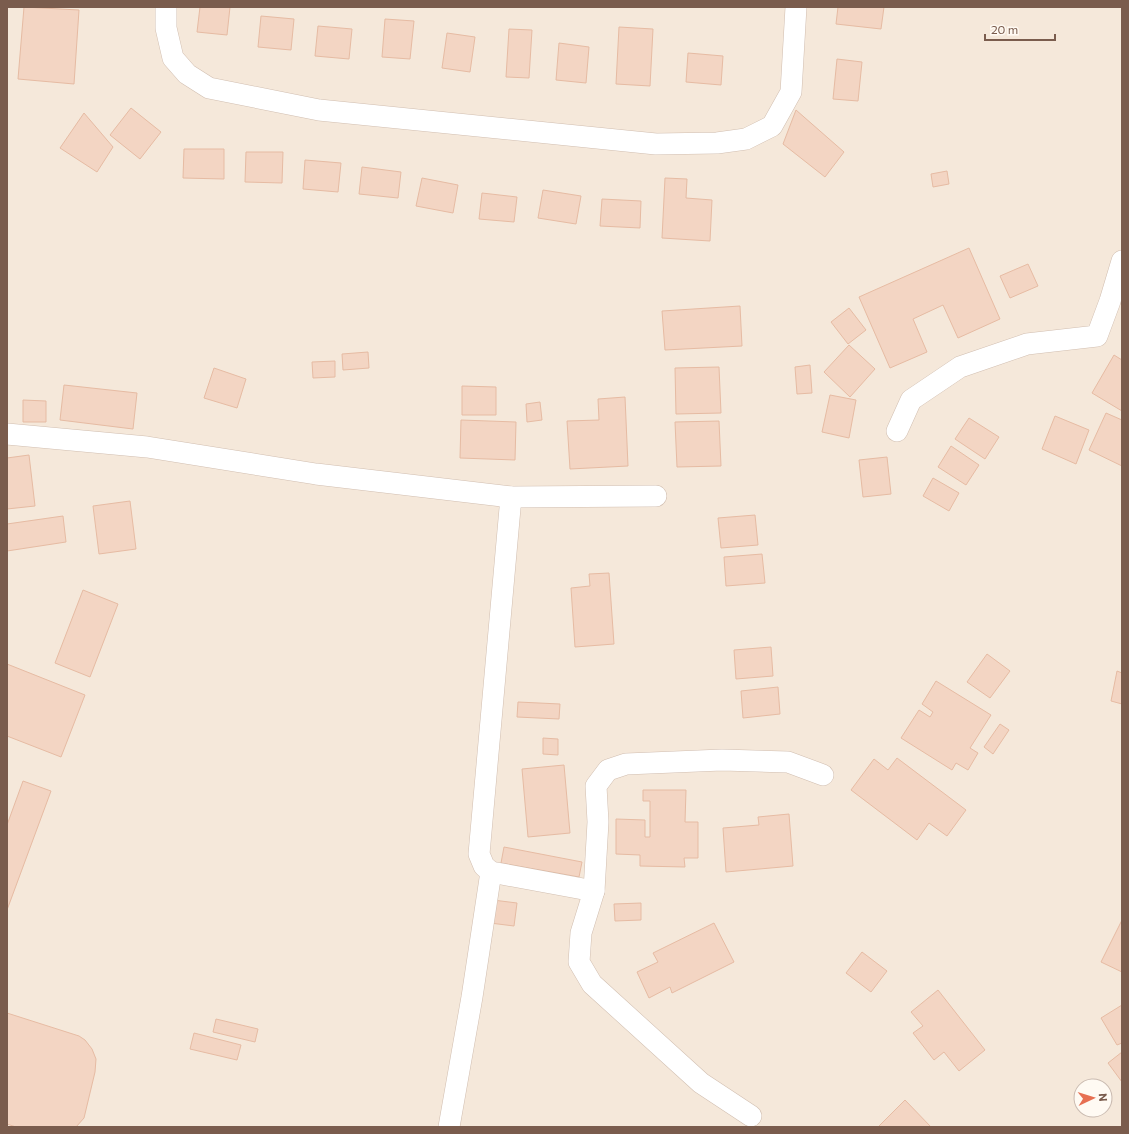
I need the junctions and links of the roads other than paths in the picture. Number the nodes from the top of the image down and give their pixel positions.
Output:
1 (166, 7) edge
2 (796, 7) edge
3 (1122, 262) edge
4 (897, 431) dead end
5 (7, 434) edge
6 (511, 496) junction
7 (656, 496) dead end
8 (823, 775) dead end
9 (491, 872) junction
10 (594, 891) junction
11 (751, 1116) dead end
12 (449, 1127) edge

1 - 2 street
3 - 4 street
5 - 6 street
6 - 7 street
6 - 9 street
8 - 10 street
9 - 10 street
9 - 12 street
10 - 11 street

